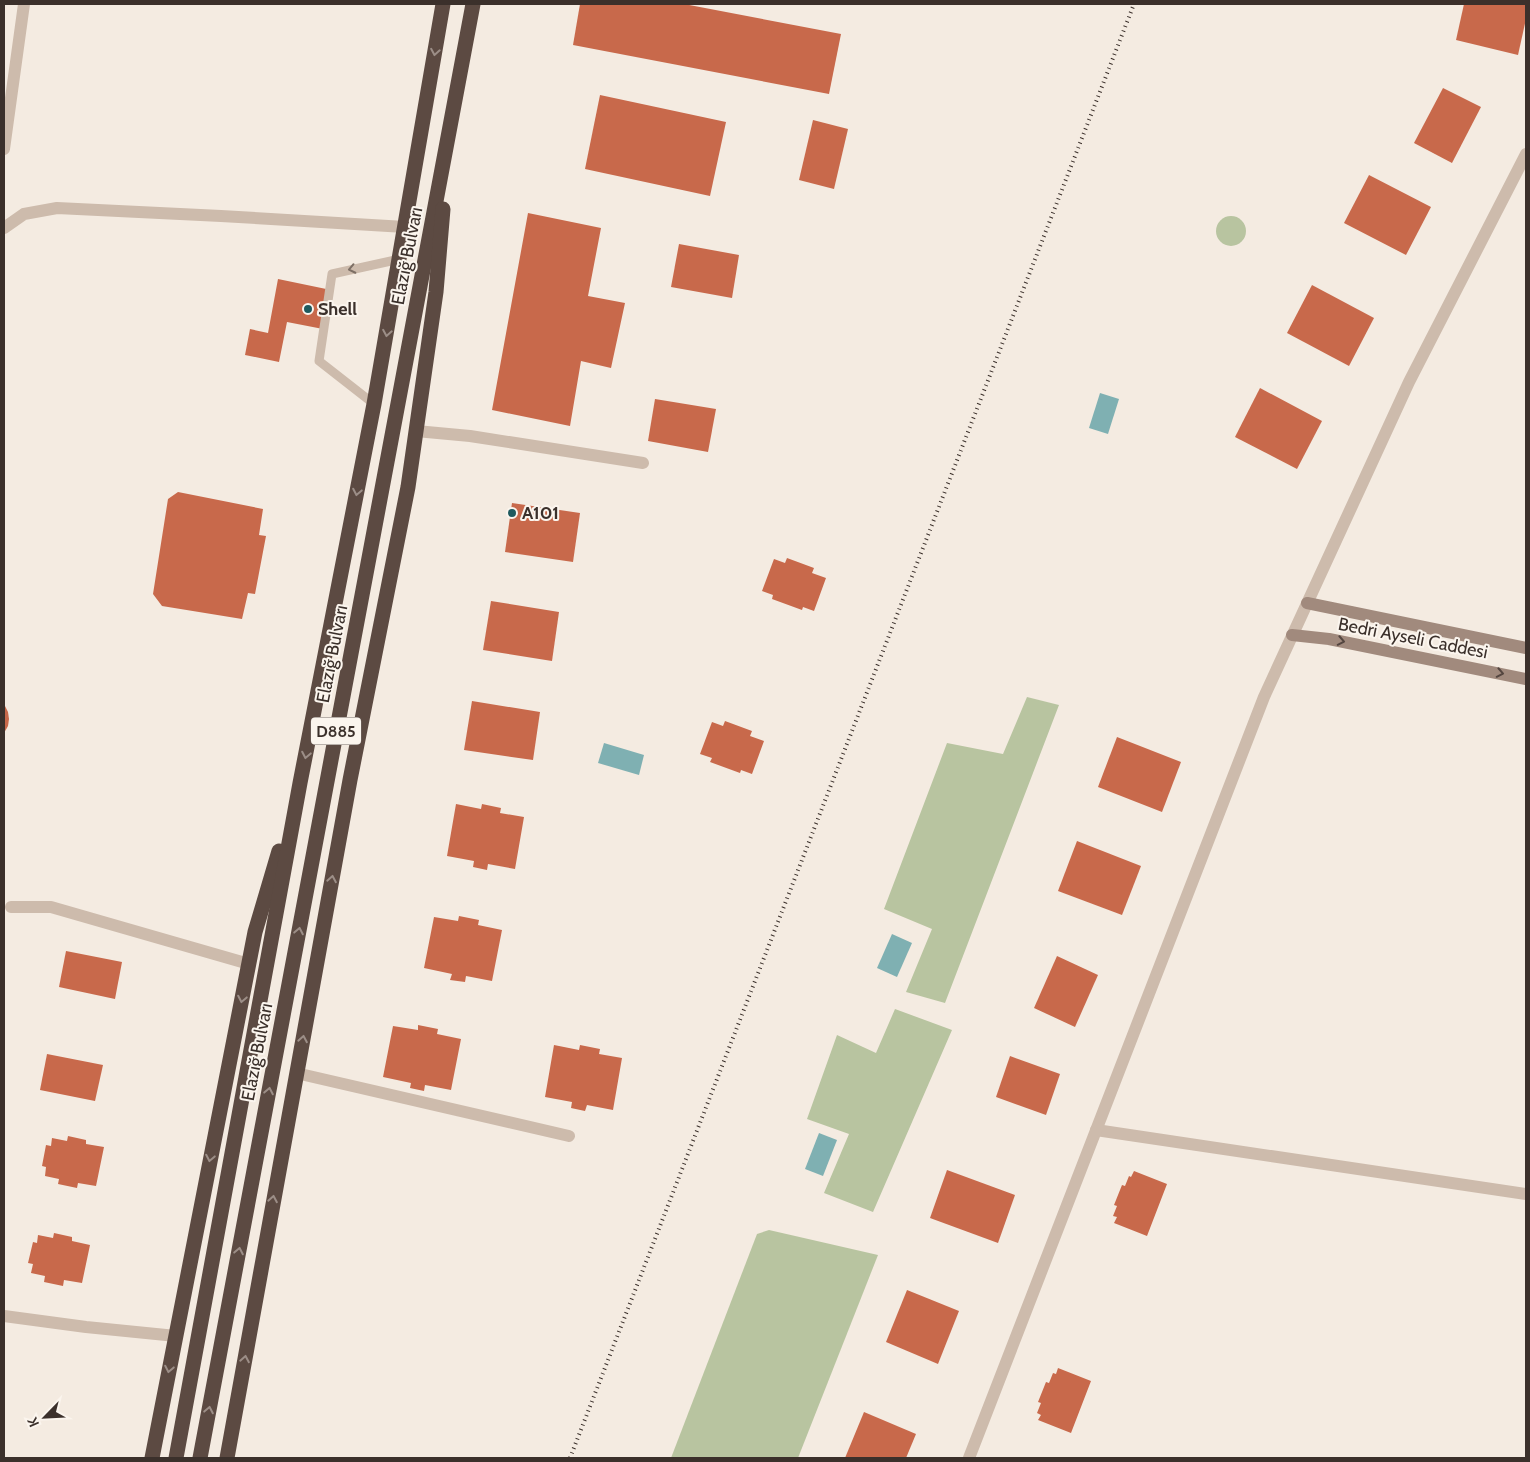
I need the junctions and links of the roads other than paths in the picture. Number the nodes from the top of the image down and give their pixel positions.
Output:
1 (24, 4) edge
2 (443, 4) edge
3 (473, 4) edge
4 (449, 129) junction
5 (4, 148) edge
6 (1526, 154) edge
7 (404, 227) junction
8 (4, 228) edge
9 (400, 259) junction
10 (374, 404) junction
11 (416, 431) junction
12 (643, 463) dead end
13 (1307, 602) junction
14 (1292, 635) junction
15 (1526, 648) edge
16 (1526, 678) edge
17 (300, 783) junction
18 (12, 907) dead end
19 (248, 964) junction
20 (296, 1073) junction
21 (1096, 1130) junction
22 (569, 1136) dead end
23 (1526, 1194) edge
24 (4, 1316) edge
25 (176, 1336) junction
26 (152, 1458) edge
27 (176, 1458) edge
28 (200, 1458) edge
29 (227, 1458) edge
30 (969, 1458) edge

1 - 5 street
2 -> 7 highway, Elazığ Bulvarı / D885
3 - 4 highway, Elazığ Bulvarı / D885
4 - 11 highway
28 -> 4 highway, Elazığ Bulvarı / D885
6 - 13 street
7 - 8 street
7 - 9 highway, Elazığ Bulvarı / D885
9 -> 10 highway, Elazığ Bulvarı / D885
9 -> 10 lane
10 -> 17 highway, Elazığ Bulvarı / D885
11 - 12 street
20 -> 11 highway
13 - 14 street
13 - 15 main road, Bedri Ayseli Caddesi
14 -> 16 main road, Bedri Ayseli Caddesi
14 - 21 street
17 - 19 highway
17 - 27 highway, Elazığ Bulvarı / D885
18 - 19 street
19 -> 25 highway
20 - 22 street
29 -> 20 highway
21 - 23 street
21 - 30 street
24 - 25 street
25 -> 26 highway

